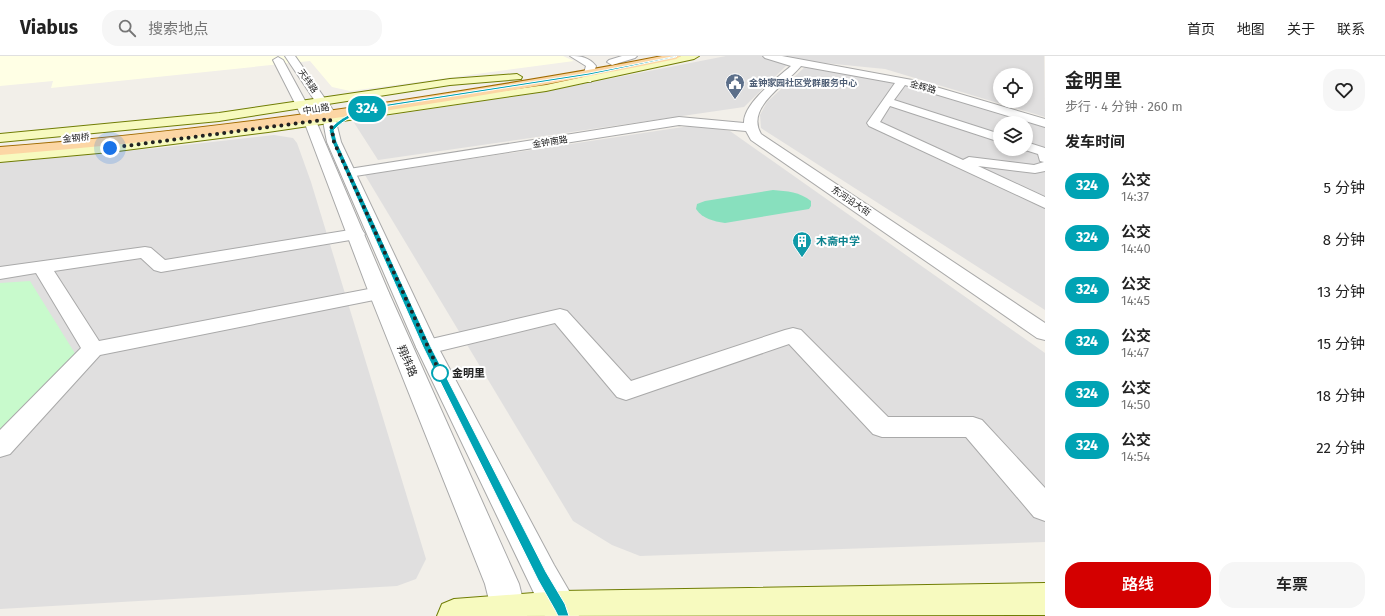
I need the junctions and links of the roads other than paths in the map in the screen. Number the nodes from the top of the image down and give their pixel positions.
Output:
1 (276, 56) edge
2 (290, 56) edge
3 (575, 56) edge
4 (632, 56) edge
5 (645, 56) edge
6 (676, 56) edge
7 (694, 56) edge
8 (768, 56) edge
9 (773, 56) edge
10 (612, 62) junction
11 (589, 73) junction
12 (517, 77) junction
13 (902, 81) junction
14 (888, 102) junction
15 (369, 108) junction
16 (1037, 108) dead end
17 (1014, 113) junction
18 (320, 115) junction
19 (1045, 123) edge
20 (198, 128) junction
21 (751, 128) junction
22 (993, 136) edge
23 (0, 138) edge
24 (0, 144) edge
25 (1033, 148) edge
26 (0, 151) edge
27 (0, 158) edge
28 (949, 158) junction
29 (1045, 158) edge
30 (1045, 166) edge
31 (349, 173) junction
32 (1045, 203) edge
33 (356, 234) junction
34 (42, 267) junction
35 (0, 273) edge
36 (379, 293) junction
37 (1045, 333) edge
38 (427, 347) junction
39 (93, 349) junction
40 (0, 447) edge
41 (1045, 508) edge
42 (1045, 598) edge
43 (561, 612) edge
44 (510, 614) edge
45 (454, 616) edge

1 - 18 street, 天纬路
2 - 18 street, 天纬路
3 - 11 street
4 - 10 street
5 - 10 main road, 中山路
6 - 11 main road, 中山路
7 - 11 main road
8 - 21 street
9 - 13 street, 金辉路
10 - 11 main road, 中山路
11 - 12 main road, 中山路
11 - 15 main road, 中山路
11 - 18 main road
12 - 18 main road, 中山路
12 - 18 main road
13 - 14 street
13 - 17 street, 金辉路
14 - 22 street
14 - 28 street
15 - 18 main road, 中山路
15 - 18 street
16 - 17 street
17 - 19 street, 金辉路
18 - 20 main road, 中山路
18 - 23 main road
18 - 27 main road
18 - 31 street
18 - 33 street, 翔纬路
20 - 24 main road, 金钢桥
20 - 26 main road, 金钢桥
21 - 31 street, 金钟南路
21 - 37 street, 东河沿大街
25 - 29 street
28 - 30 street
28 - 32 street
31 - 38 street
33 - 34 street
33 - 36 street, 翔纬路
34 - 35 street
34 - 39 street
36 - 39 street
36 - 44 street, 翔纬路
38 - 41 street
38 - 43 street
39 - 40 street
42 - 43 main road
43 - 44 main road
44 - 45 main road

